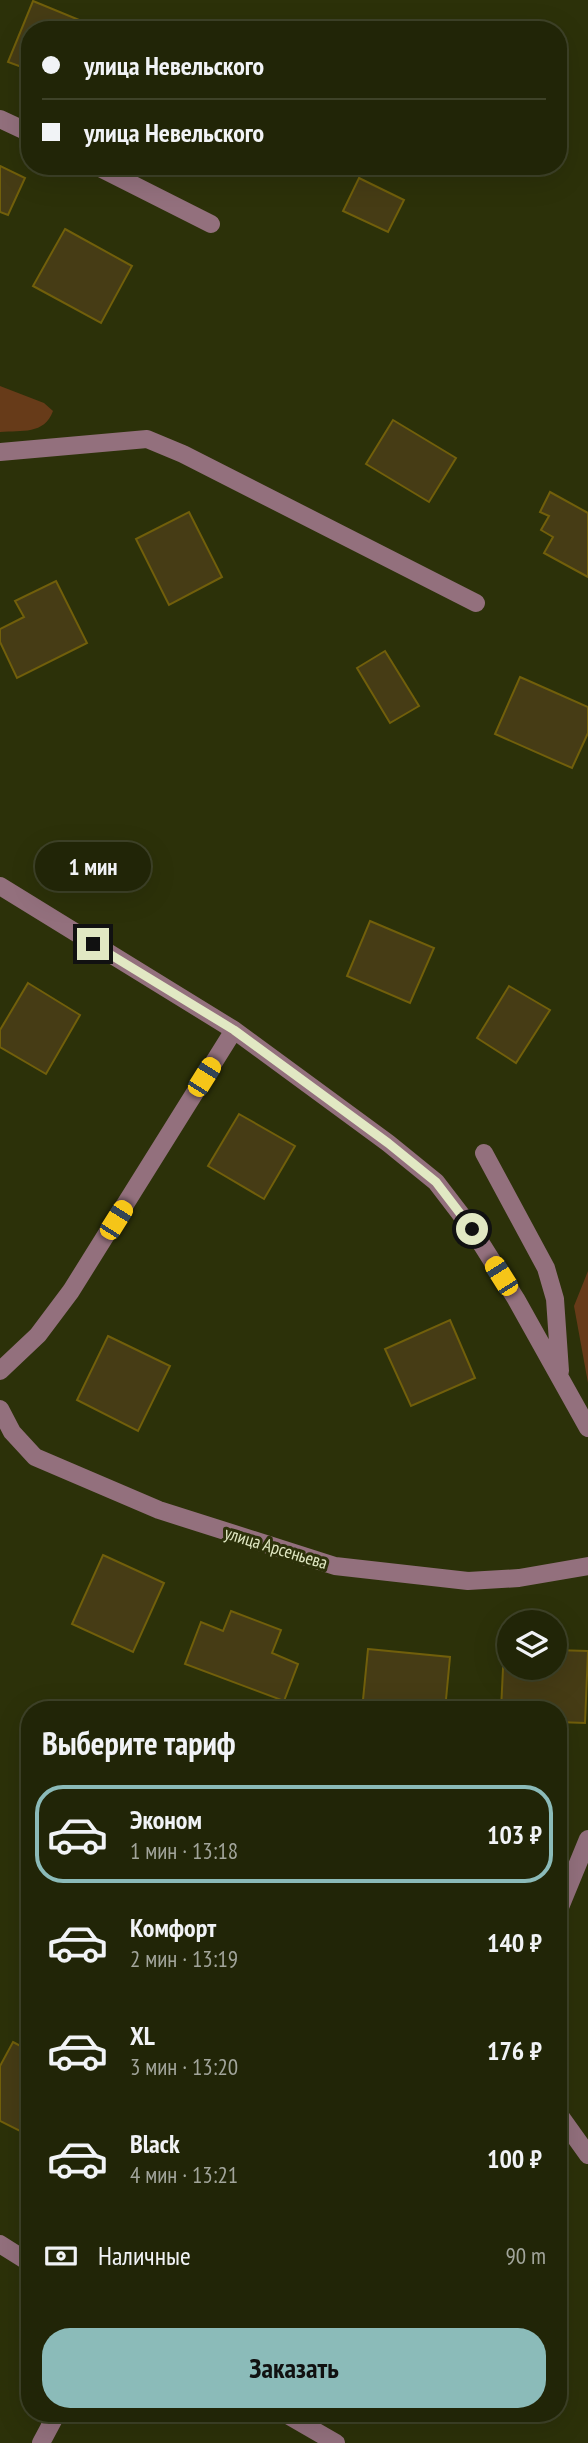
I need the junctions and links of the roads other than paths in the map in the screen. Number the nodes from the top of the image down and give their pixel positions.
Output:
1 (0, 119) edge
2 (21, 129) edge
3 (114, 175) edge
4 (211, 224) dead end
5 (0, 452) edge
6 (476, 603) dead end
7 (0, 886) edge
8 (234, 1030) junction
9 (484, 1153) dead end
10 (0, 1371) edge
11 (560, 1374) junction
12 (0, 1409) edge
13 (588, 1428) edge
14 (588, 1566) edge
15 (588, 1839) edge
16 (567, 1890) edge
17 (567, 2126) edge
18 (588, 2155) edge
19 (0, 2244) edge
20 (21, 2257) edge
21 (52, 2422) edge
22 (299, 2422) edge
23 (41, 2443) edge
24 (335, 2443) edge

1 - 2 street
3 - 4 street
5 - 6 street
7 - 8 street
8 - 10 street
8 - 11 street
9 - 11 street
11 - 13 street
12 - 14 street, улица Арсеньева
15 - 16 street
17 - 18 street
19 - 20 street
21 - 23 street
22 - 24 street

